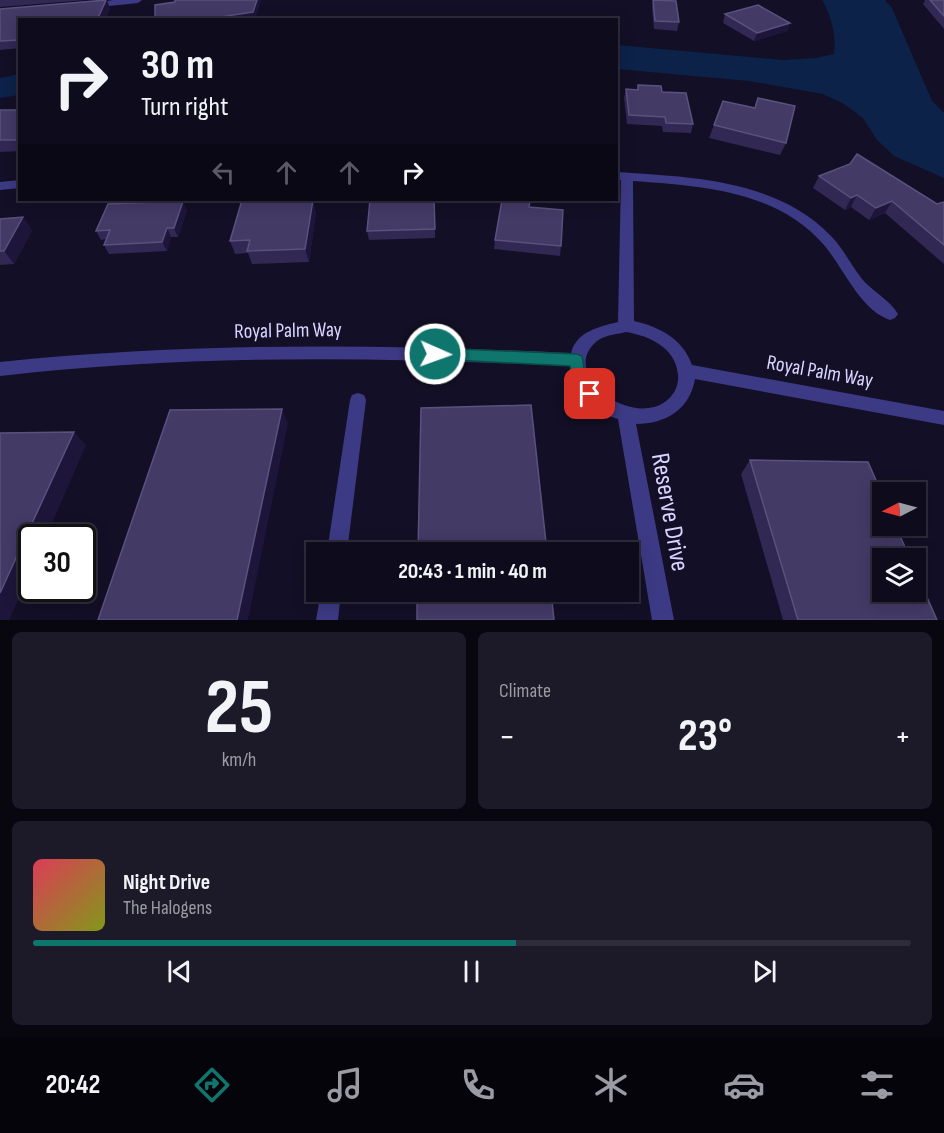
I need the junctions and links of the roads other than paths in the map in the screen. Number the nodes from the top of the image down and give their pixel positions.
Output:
1 (138, 0) edge
2 (75, 7) edge
3 (622, 176) edge
4 (18, 184) edge
5 (0, 186) edge
6 (890, 314) dead end
7 (626, 326) junction
8 (577, 360) junction
9 (0, 369) edge
10 (687, 370) junction
11 (358, 400) dead end
12 (626, 414) junction
13 (944, 418) edge
14 (338, 542) edge
15 (329, 602) edge
16 (327, 620) edge
17 (663, 620) edge

1 - 2 street
3 - 6 street
3 - 7 street
4 - 5 street
7 - 8 street
7 - 10 street
8 - 9 street, Royal Palm Way
8 - 12 street
10 - 12 street
10 - 13 street, Royal Palm Way
11 - 14 street
12 - 17 street, Reserve Drive
15 - 16 street

